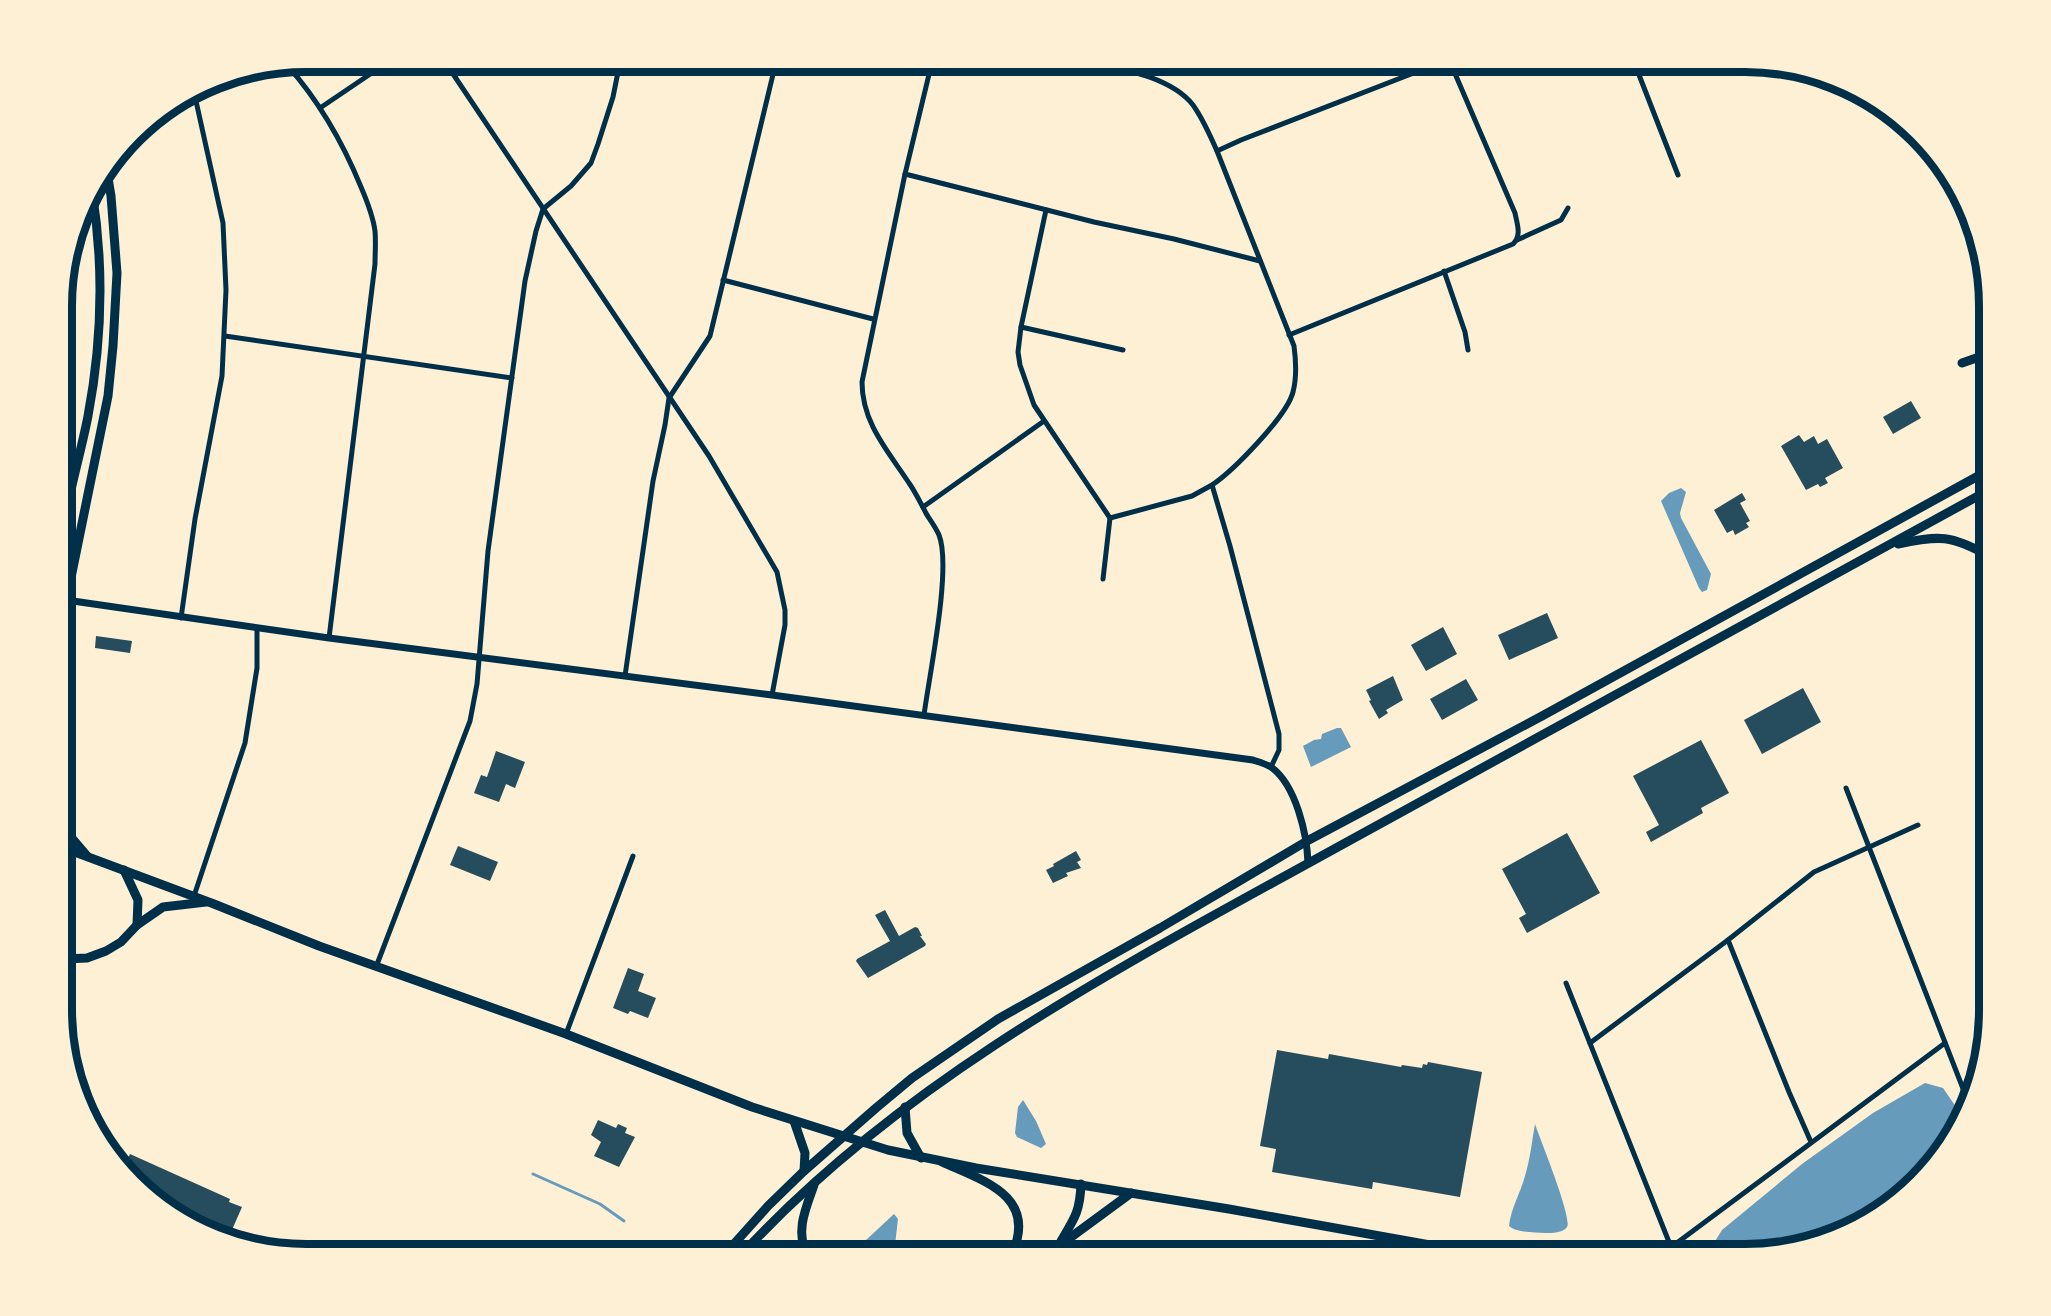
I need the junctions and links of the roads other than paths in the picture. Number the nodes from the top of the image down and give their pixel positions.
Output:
1 (373, 72) edge
2 (452, 72) edge
3 (458, 72) edge
4 (618, 72) edge
5 (774, 72) edge
6 (930, 72) edge
7 (1129, 72) edge
8 (1417, 72) edge
9 (1454, 72) edge
10 (1638, 72) edge
11 (294, 73) edge
12 (455, 76) junction
13 (196, 100) edge
14 (320, 108) junction
15 (1217, 151) junction
16 (905, 174) junction
17 (1678, 175) dead end
18 (109, 181) edge
19 (94, 207) edge
20 (1568, 208) dead end
21 (543, 209) junction
22 (1046, 210) junction
23 (1517, 240) junction
24 (1260, 261) junction
25 (1444, 271) junction
26 (723, 280) junction
27 (873, 319) junction
28 (1021, 327) junction
29 (1289, 335) junction
30 (225, 336) junction
31 (1124, 350) dead end
32 (1468, 350) dead end
33 (363, 357) junction
34 (1979, 357) edge
35 (1962, 363) dead end
36 (512, 378) junction
37 (669, 398) junction
38 (1044, 421) junction
39 (1979, 476) edge
40 (1212, 485) junction
41 (72, 488) edge
42 (1979, 495) edge
43 (923, 507) junction
44 (1110, 518) junction
45 (1886, 546) junction
46 (1979, 550) edge
47 (72, 571) edge
48 (1103, 579) dead end
49 (72, 601) edge
50 (181, 618) junction
51 (257, 628) junction
52 (329, 638) junction
53 (479, 658) junction
54 (625, 676) junction
55 (772, 695) junction
56 (924, 715) junction
57 (1271, 767) junction
58 (1846, 788) dead end
59 (1918, 825) dead end
60 (72, 838) edge
61 (1307, 841) junction
62 (1869, 847) junction
63 (72, 851) edge
64 (633, 856) dead end
65 (89, 857) junction
66 (1308, 863) junction
67 (124, 870) junction
68 (194, 896) junction
69 (207, 902) junction
70 (137, 925) junction
71 (1728, 940) junction
72 (72, 959) edge
73 (376, 967) junction
74 (1566, 983) dead end
75 (566, 1034) junction
76 (1945, 1042) junction
77 (1590, 1043) junction
78 (1964, 1092) edge
79 (905, 1107) junction
80 (794, 1121) junction
81 (843, 1137) junction
82 (862, 1142) junction
83 (1811, 1142) junction
84 (921, 1158) junction
85 (942, 1162) junction
86 (804, 1171) junction
87 (814, 1182) junction
88 (1081, 1184) junction
89 (1131, 1192) junction
90 (734, 1244) edge
91 (751, 1244) edge
92 (803, 1244) edge
93 (1017, 1244) edge
94 (1059, 1244) edge
95 (1061, 1244) edge
96 (1418, 1244) edge
97 (1670, 1244) edge
98 (1682, 1244) edge

1 - 14 street
2 - 12 street
3 - 12 street
4 - 21 street
5 - 26 street
6 - 16 street
7 - 15 street
8 - 15 street
9 - 23 street
10 - 17 street
11 - 14 street
12 - 21 street
13 - 30 street
14 - 33 street
15 - 24 street
16 - 22 street
16 - 27 street
18 - 47 main road
19 - 41 main road
20 - 23 street
21 - 36 street
21 - 37 street
22 - 24 street
22 - 28 street
23 - 25 street
24 - 29 street
25 - 29 street
25 - 32 street
26 - 27 street
26 - 37 street
27 - 43 street
28 - 31 street
28 - 38 street
29 - 40 street
30 - 33 street
30 - 50 street
33 - 36 street
33 - 52 street
34 - 35 main road
36 - 53 street
37 - 54 street
37 - 55 street
38 - 43 street
38 - 44 street
39 - 61 main road
40 - 44 street
40 - 57 street
42 - 45 main road
43 - 56 street
44 - 48 street
45 - 46 main road
45 - 66 main road
49 - 50 street
50 - 51 street
51 - 52 street
51 - 68 street
52 - 53 street
53 - 54 street
53 - 73 street
54 - 55 street
55 - 56 street
56 - 57 street
57 - 61 street
58 - 62 street
59 - 62 street
60 - 65 main road
61 - 66 street
61 - 81 main road
62 - 71 street
62 - 76 street
63 - 65 main road
64 - 75 street
65 - 67 main road
66 - 79 main road
67 - 68 main road
67 - 70 main road
68 - 69 main road
69 - 70 main road
69 - 73 main road
70 - 72 main road
71 - 77 street
71 - 83 street
73 - 75 main road
74 - 77 street
75 - 80 main road
76 - 78 street
76 - 83 street
77 - 97 street
79 - 82 main road
79 - 84 main road
80 - 81 main road
80 - 86 main road
81 - 82 main road
81 - 86 main road
82 - 84 main road
82 - 87 main road
83 - 98 street
84 - 85 main road
85 - 88 main road
85 - 93 main road
86 - 90 main road
87 - 91 main road
87 - 92 main road
88 - 89 main road
88 - 94 main road
89 - 95 main road
89 - 96 main road

